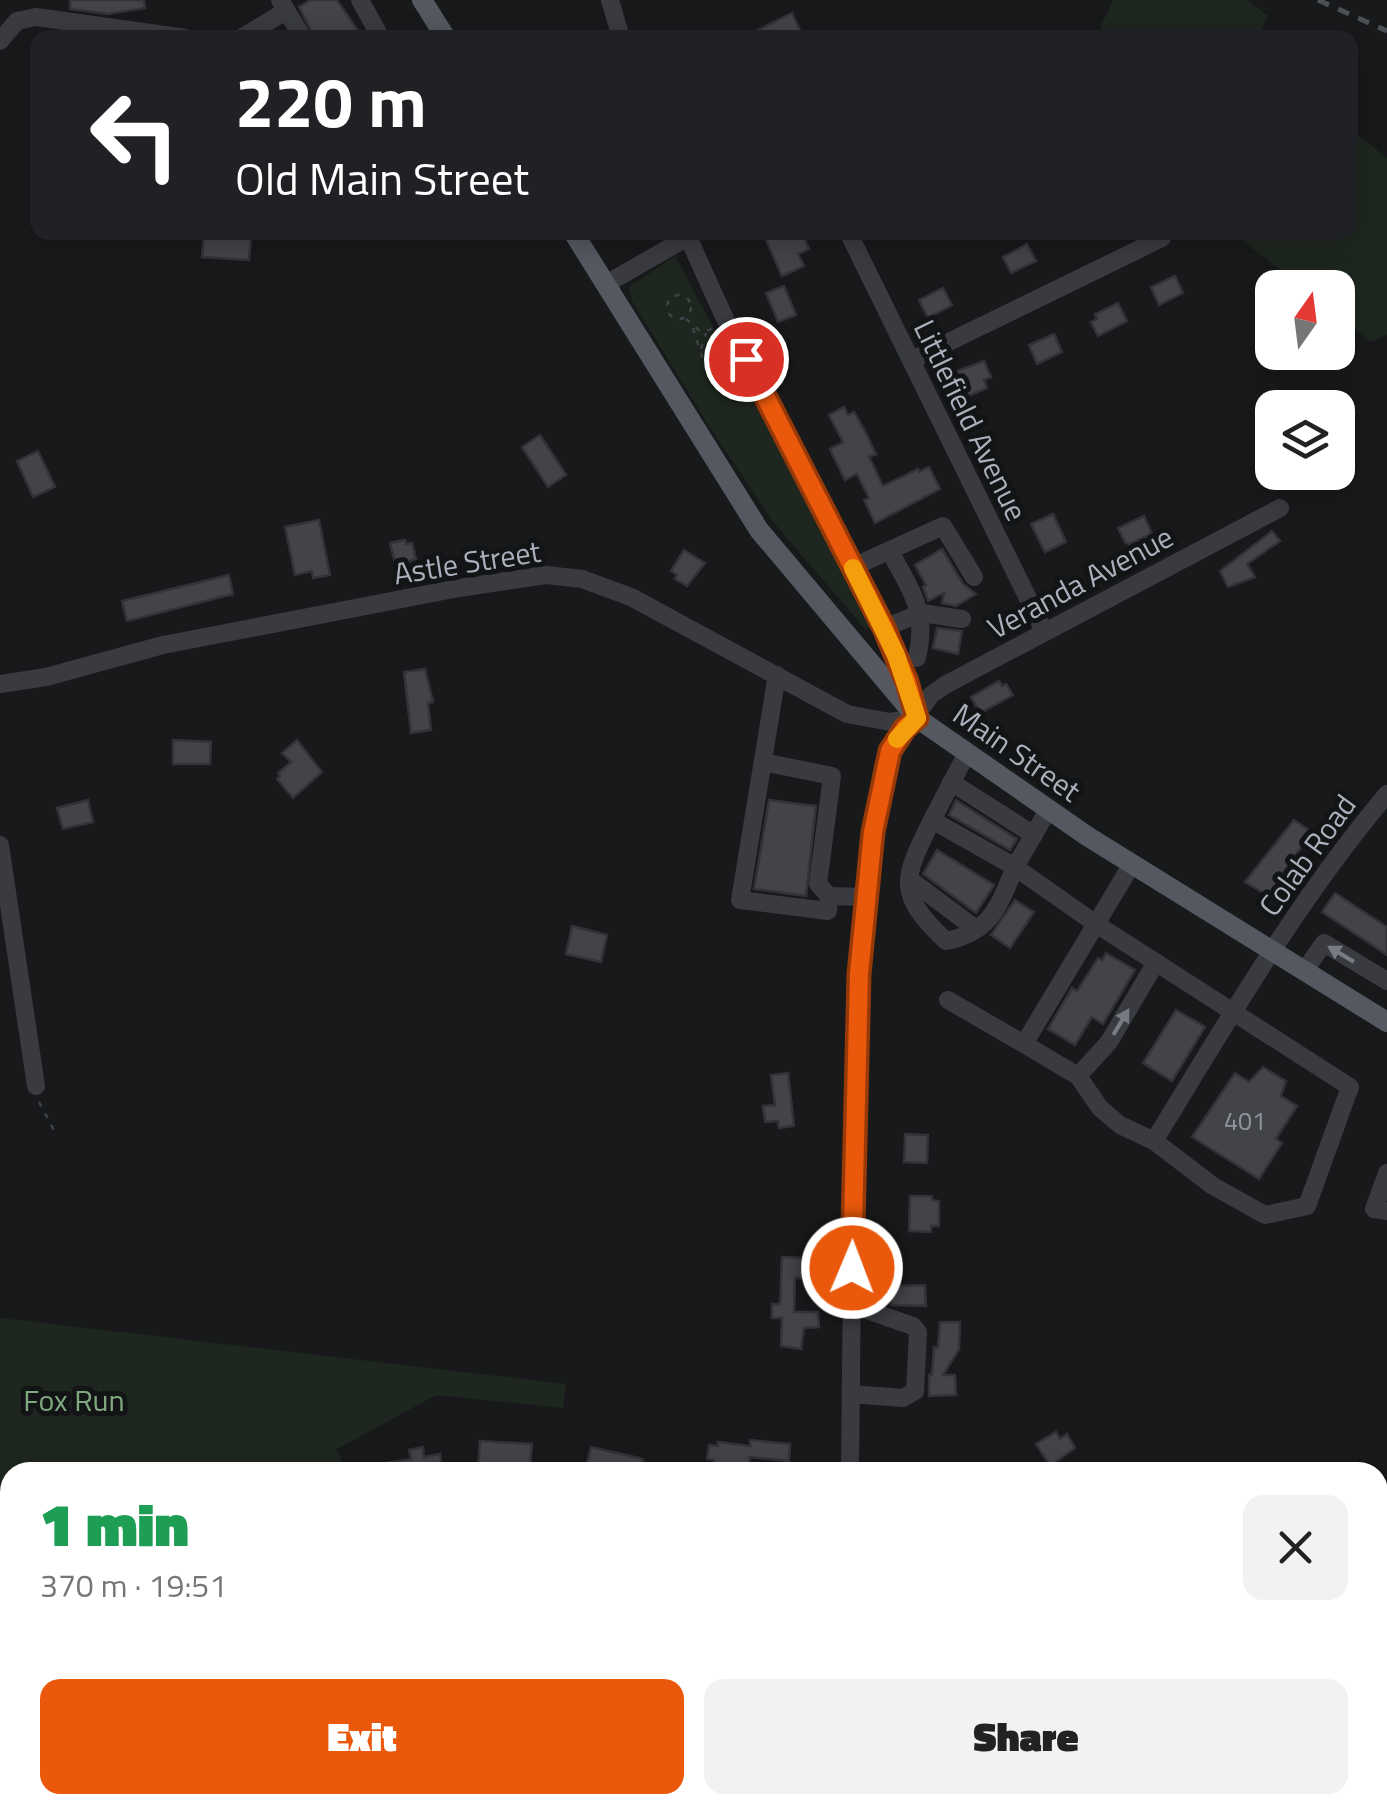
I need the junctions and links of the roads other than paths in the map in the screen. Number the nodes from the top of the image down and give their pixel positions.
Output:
1 (360, 0) edge
2 (422, 0) edge
3 (610, 0) edge
4 (283, 6) edge
5 (129, 30) edge
6 (251, 30) edge
7 (297, 30) edge
8 (377, 30) edge
9 (441, 30) edge
10 (619, 30) edge
11 (0, 41) edge
12 (578, 240) edge
13 (677, 240) edge
14 (690, 240) edge
15 (852, 240) edge
16 (1158, 240) edge
17 (606, 284) junction
18 (912, 360) junction
19 (1280, 508) dead end
20 (890, 550) junction
21 (853, 568) junction
22 (974, 577) dead end
23 (922, 613) junction
24 (962, 619) dead end
25 (884, 628) junction
26 (1044, 631) junction
27 (918, 658) dead end
28 (777, 675) junction
29 (0, 684) edge
30 (917, 718) junction
31 (966, 755) junction
32 (763, 762) junction
33 (952, 782) junction
34 (1387, 794) edge
35 (1048, 810) junction
36 (932, 820) junction
37 (1034, 835) junction
38 (0, 845) edge
39 (1132, 864) junction
40 (1015, 867) junction
41 (909, 879) junction
42 (829, 896) junction
43 (866, 897) junction
44 (1096, 924) junction
45 (976, 929) junction
46 (1272, 950) junction
47 (1156, 962) junction
48 (1304, 970) junction
49 (1387, 983) edge
50 (948, 1000) dead end
51 (1234, 1012) junction
52 (1379, 1017) edge
53 (1024, 1044) junction
54 (1078, 1076) junction
55 (36, 1086) road end
56 (1154, 1141) junction
57 (1387, 1174) edge
58 (1387, 1211) edge
59 (852, 1305) junction
60 (851, 1394) junction
61 (850, 1462) edge

1 - 8 street
2 - 9 main road
3 - 10 street
4 - 6 street
4 - 7 street
5 - 11 street
12 - 17 main road, Main Street
13 - 17 street
14 - 21 street
15 - 18 street, Littlefield Avenue
16 - 18 street
17 - 30 main road, Main Street
18 - 26 street, Littlefield Avenue
19 - 26 street, Veranda Avenue
20 - 21 street
20 - 22 street
20 - 23 street
21 - 25 street
23 - 24 street
23 - 25 street
23 - 27 street
25 - 30 street
26 - 30 street, Veranda Avenue
28 - 29 street, Astle Street
28 - 30 street, Astle Street
28 - 32 street
30 - 31 main road, Main Street
30 - 43 street, Veranda Avenue
31 - 33 street
31 - 35 main road, Main Street
32 - 42 street
32 - 42 street
33 - 36 street
33 - 37 street
34 - 46 street, Colab Road
35 - 37 street
35 - 39 main road, Main Street
36 - 40 street
36 - 41 street
37 - 40 street
38 - 55 street
39 - 44 street
39 - 46 main road, Main Street
40 - 44 street
40 - 45 street
41 - 45 street
41 - 45 street
42 - 43 street
43 - 59 street, Veranda Avenue
44 - 47 street
44 - 53 street
46 - 48 main road, Main Street
46 - 51 street, Colab Road
47 - 51 street
54 -> 47 street
49 -> 48 street
48 - 52 main road, Main Street
49 - 52 street
50 - 53 street
51 - 56 street, Colab Road
51 - 56 street
53 - 54 street
54 - 56 street
57 - 58 street
59 - 60 street, Veranda Avenue
59 - 60 street
60 - 61 street, Veranda Avenue

